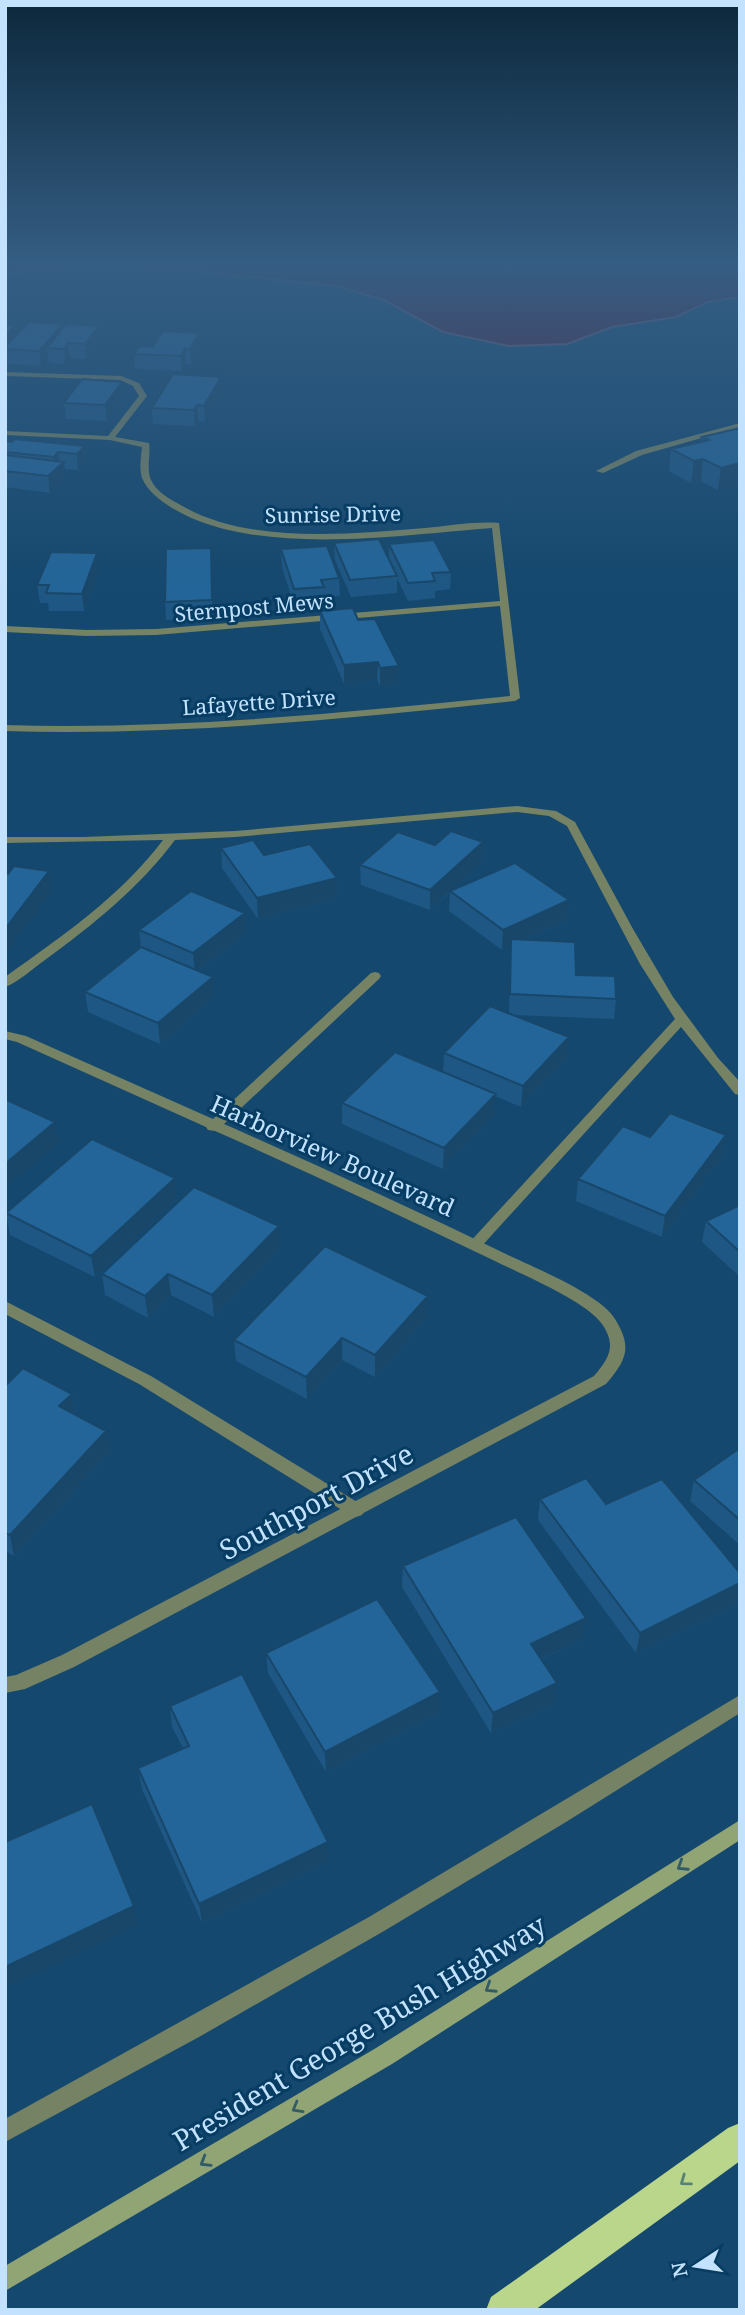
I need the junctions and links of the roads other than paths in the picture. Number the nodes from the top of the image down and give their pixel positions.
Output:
1 (5, 374) edge
2 (740, 425) edge
3 (5, 433) edge
4 (110, 438) junction
5 (600, 471) dead end
6 (505, 603) junction
7 (5, 629) edge
8 (515, 698) joint
9 (5, 728) edge
10 (171, 838) junction
11 (5, 840) edge
12 (375, 976) dead end
13 (5, 983) edge
14 (682, 1019) junction
15 (5, 1035) edge
16 (740, 1091) edge
17 (214, 1126) junction
18 (475, 1244) junction
19 (5, 1307) edge
20 (619, 1346) joint
21 (356, 1510) junction
22 (12, 1684) edge
23 (740, 1703) edge
24 (740, 1829) edge
25 (5, 2132) edge
26 (740, 2140) edge
27 (5, 2280) edge
28 (504, 2310) edge

1 - 4 street
2 - 5 street
3 - 4 street, Sunrise Drive
4 - 6 street, Sunrise Drive
6 - 7 street, Sternpost Mews
6 - 8 street, Sunrise Drive
8 - 9 street, Lafayette Drive
10 - 11 street
10 - 13 street
10 - 14 street
12 - 17 street
14 - 16 street
14 - 18 street
15 - 17 street, Harborview Boulevard
17 - 18 street, Harborview Boulevard
18 - 20 street, Harborview Boulevard
19 - 21 street
20 - 21 street, Southport Drive
21 - 22 street, Southport Drive
23 - 25 street
24 -> 27 main road, President George Bush Highway
26 -> 28 highway

